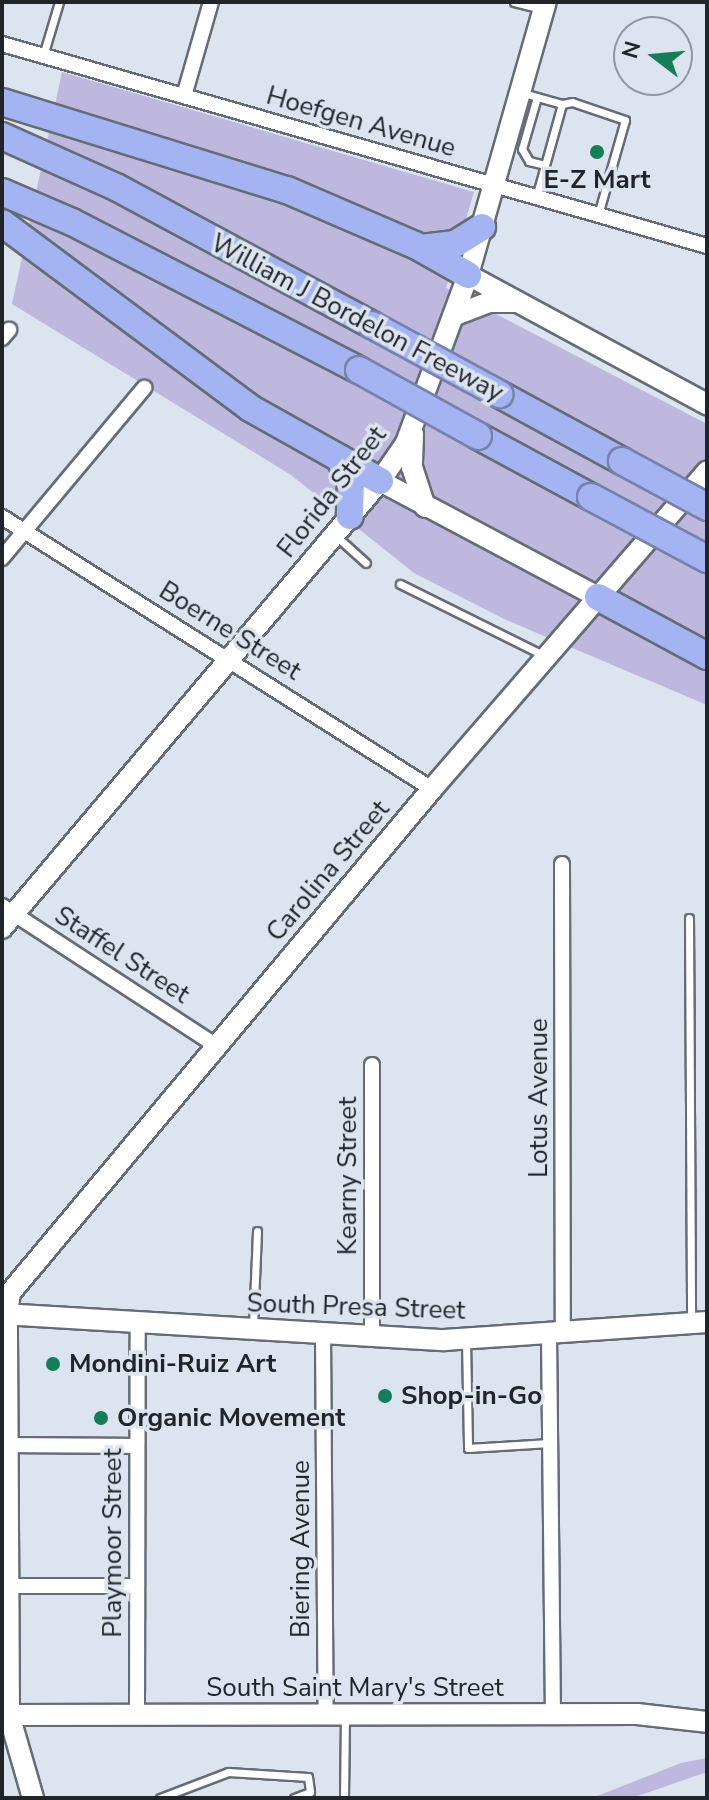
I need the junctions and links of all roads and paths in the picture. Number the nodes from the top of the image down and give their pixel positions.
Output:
1 (59, 2) edge
2 (211, 2) edge
3 (514, 2) edge
4 (545, 6) edge
5 (2, 44) edge
6 (43, 56) junction
7 (529, 94) junction
8 (184, 96) junction
9 (2, 102) edge
10 (562, 104) junction
11 (2, 136) edge
12 (545, 165) junction
13 (494, 186) junction
14 (2, 192) edge
15 (536, 198) junction
16 (598, 215) junction
17 (2, 223) edge
18 (482, 227) junction
19 (707, 246) edge
20 (421, 248) junction
21 (468, 275) junction
22 (519, 302) junction
23 (453, 316) junction
24 (144, 388) dead end
25 (705, 406) edge
26 (415, 426) junction
27 (339, 458) junction
28 (706, 472) edge
29 (380, 481) junction
30 (425, 507) junction
31 (707, 507) edge
32 (2, 517) edge
33 (342, 526) junction
34 (25, 531) junction
35 (2, 558) edge
36 (707, 559) edge
37 (366, 563) dead end
38 (400, 584) dead end
39 (598, 597) junction
40 (707, 656) edge
41 (546, 657) junction
42 (231, 659) junction
43 (432, 789) junction
44 (562, 864) dead end
45 (6, 916) edge
46 (689, 918) dead end
47 (215, 1045) junction
48 (372, 1065) dead end
49 (257, 1231) dead end
50 (4, 1313) edge
51 (699, 1322) edge
52 (138, 1323) junction
53 (252, 1329) junction
54 (323, 1333) junction
55 (556, 1333) junction
56 (372, 1336) junction
57 (466, 1338) junction
58 (550, 1443) junction
59 (8, 1445) junction
60 (137, 1446) junction
61 (8, 1586) junction
62 (135, 1586) junction
63 (553, 1713) junction
64 (6, 1715) edge
65 (137, 1715) junction
66 (335, 1716) junction
67 (707, 1722) edge
68 (33, 1798) edge
69 (160, 1798) edge
70 (294, 1798) edge
71 (344, 1798) edge

1 - 6 lane
2 - 8 street
3 - 4 lane
4 - 7 street, Florida Street
5 - 6 street, Hoefgen Avenue
6 - 8 street, Hoefgen Avenue
7 - 10 lane
7 - 12 lane
7 - 13 street, Florida Street
8 - 13 street, Hoefgen Avenue
9 - 20 highway
10 - 12 lane
10 - 16 lane
11 - 31 highway, William J Bordelon Freeway, bridge
12 - 15 lane
13 - 15 street, Hoefgen Avenue
13 - 18 street, Florida Street
14 - 36 highway, William J Bordelon Freeway, bridge
15 - 16 street, Hoefgen Avenue
16 - 19 street, Hoefgen Avenue
17 - 27 highway
18 - 20 highway
18 - 21 street, Florida Street
20 - 21 highway
21 - 22 street
21 - 23 street, Florida Street
22 - 23 street
22 - 25 street
23 - 26 street, Florida Street
24 - 34 street
26 - 29 street, Florida Street
26 - 30 street
27 - 29 highway
27 - 33 highway
28 - 39 street, Carolina Street
29 - 30 street
29 - 33 street, Florida Street
30 - 39 street
32 - 34 street, Boerne Street
33 - 37 lane
33 - 42 street, Florida Street
34 - 35 street
34 - 42 street, Boerne Street
38 - 41 lane
39 - 40 highway
39 - 41 street, Carolina Street
41 - 43 street, Carolina Street
42 - 43 street, Boerne Street
42 - 45 street, Florida Street
43 - 47 street, Carolina Street
44 - 55 street, Lotus Avenue
45 - 47 street, Staffel Street
46 - 51 lane
47 - 50 street, Carolina Street
48 - 56 street, Kearny Street
49 - 53 lane
50 - 52 street, South Presa Street
50 - 59 street
51 - 55 street, South Presa Street
52 - 53 street, South Presa Street
52 - 60 street, Playmoor Street
53 - 54 street, South Presa Street
54 - 56 street, South Presa Street
54 - 66 street, Biering Avenue
55 - 57 street, South Presa Street
55 - 58 street, Lotus Avenue
56 - 57 street, South Presa Street
57 - 58 lane
58 - 63 street, Lotus Avenue
59 - 60 street
59 - 61 street
60 - 62 street, Playmoor Street
61 - 62 street
61 - 64 street
62 - 65 street, Playmoor Street
63 - 66 street, South Saint Mary's Street
63 - 67 street, South Saint Mary's Street
64 - 65 street, South Saint Mary's Street
64 - 68 street
65 - 66 street, South Saint Mary's Street
66 - 71 lane
69 - 70 lane

